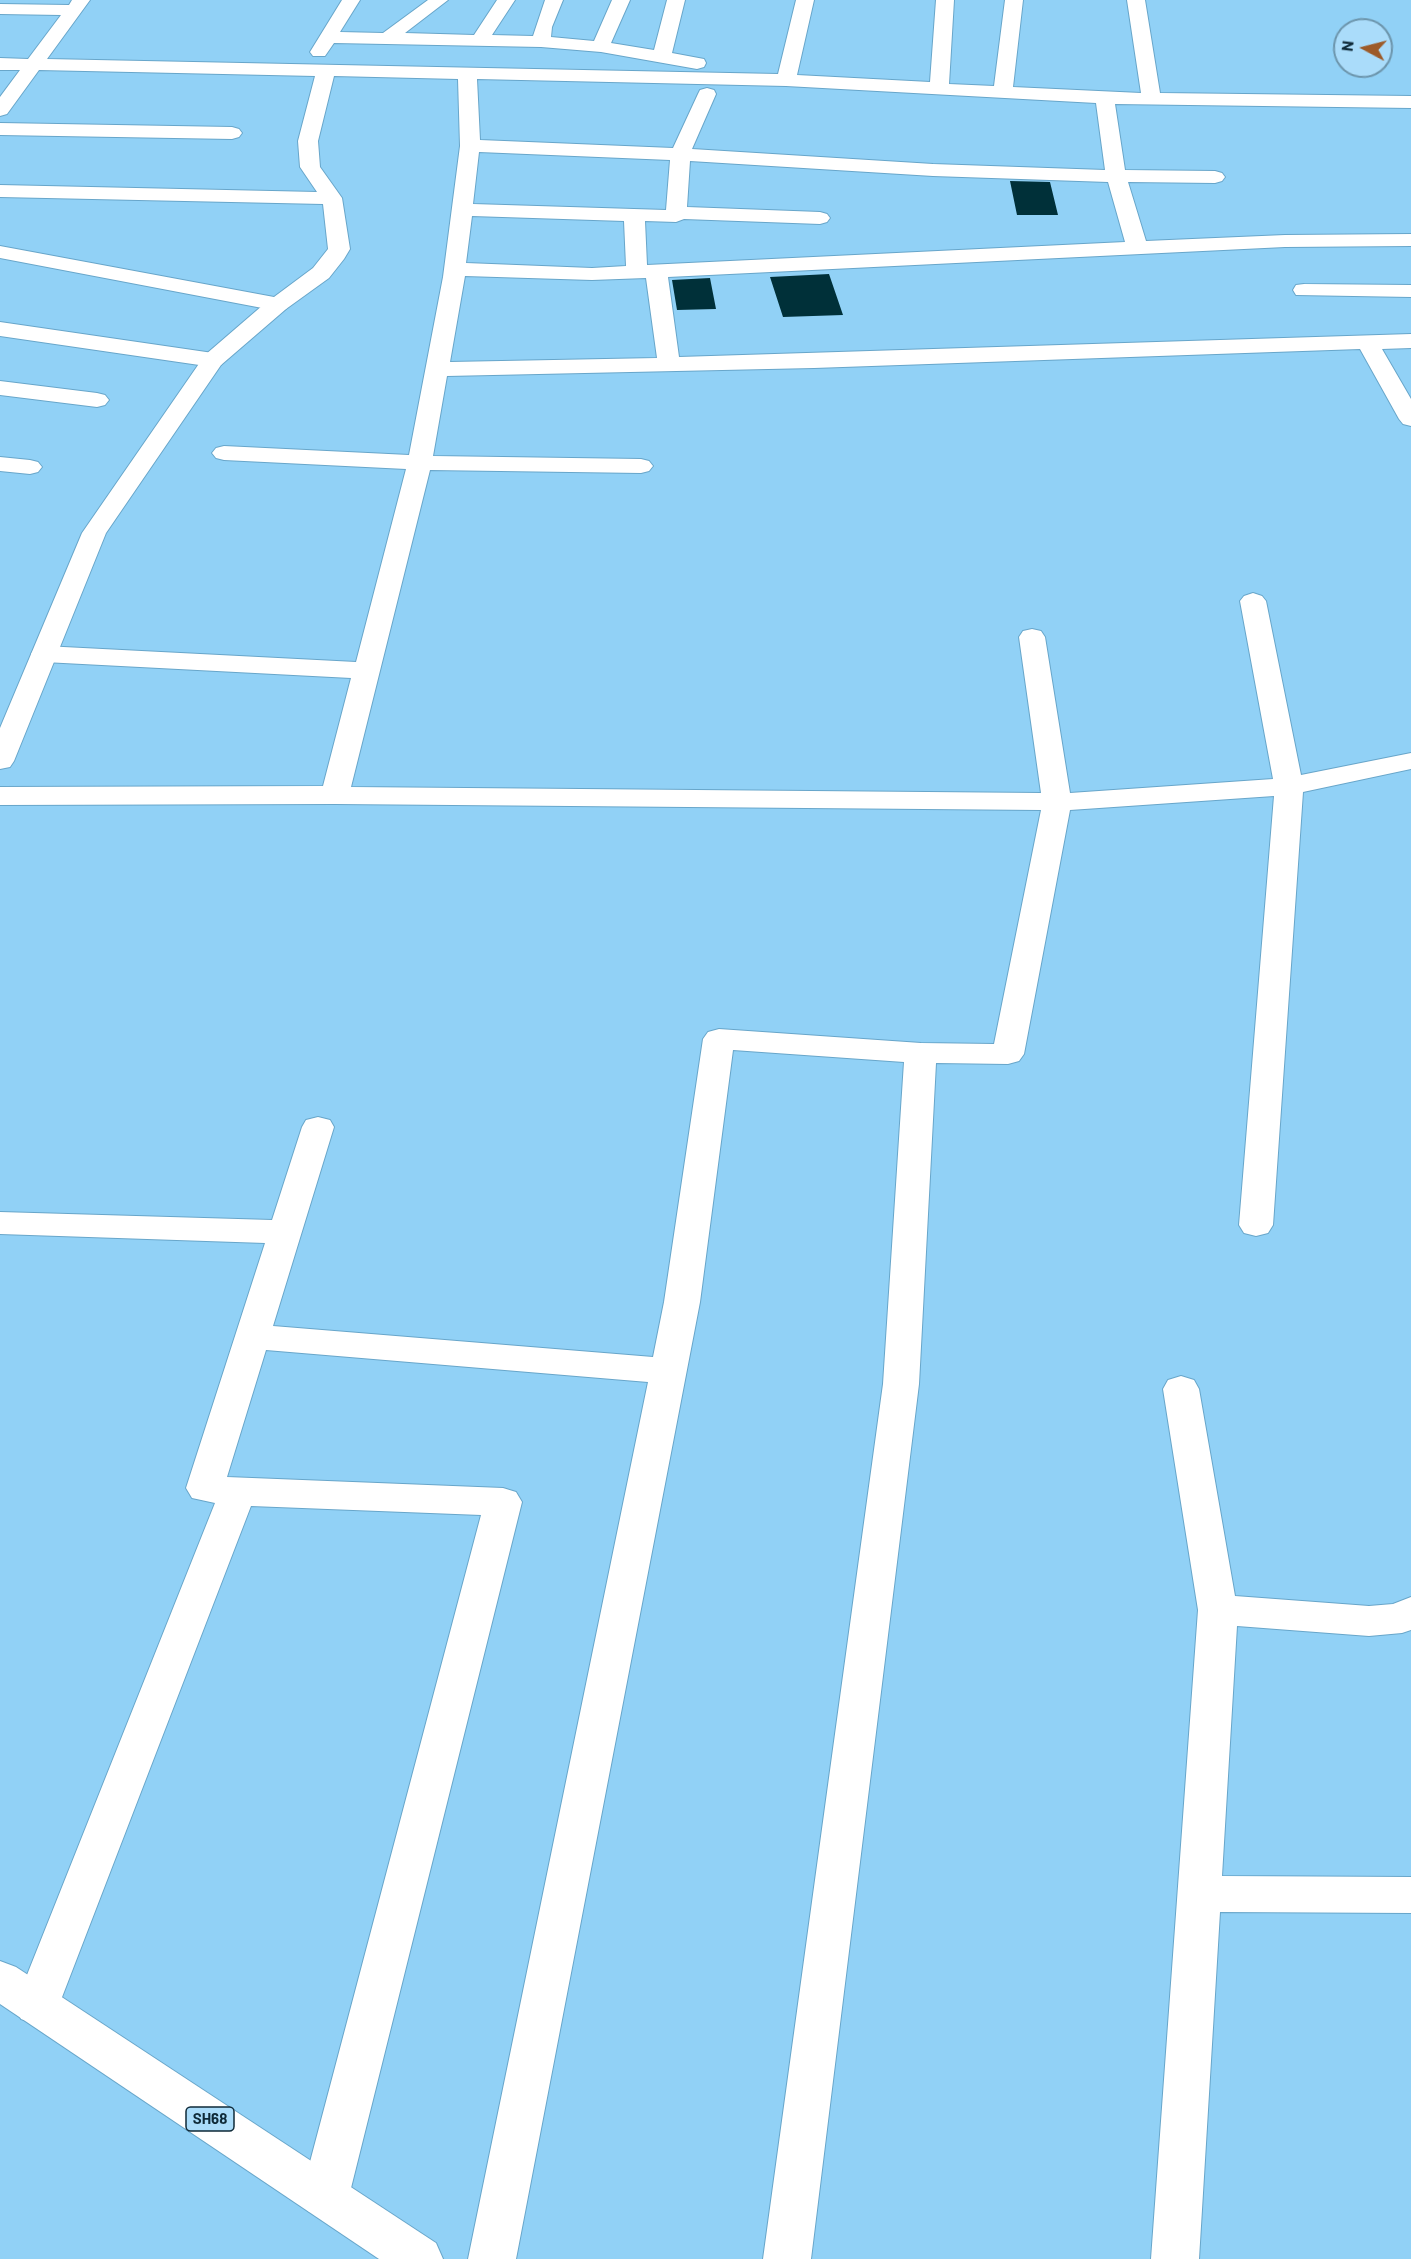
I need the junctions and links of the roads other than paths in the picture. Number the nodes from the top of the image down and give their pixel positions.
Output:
1 (439, 0) edge
2 (506, 0) edge
3 (554, 0) edge
4 (621, 0) edge
5 (676, 0) edge
6 (805, 0) edge
7 (945, 0) edge
8 (1014, 0) edge
9 (1136, 0) edge
10 (352, 1) edge
11 (77, 5) edge
12 (0, 9) edge
13 (328, 38) junction
14 (386, 39) junction
15 (480, 40) junction
16 (541, 42) junction
17 (601, 47) junction
18 (662, 56) junction
19 (0, 64) edge
20 (33, 65) junction
21 (316, 71) junction
22 (467, 75) junction
23 (729, 79) junction
24 (786, 80) junction
25 (939, 88) junction
26 (1003, 92) junction
27 (707, 94) dead end
28 (1105, 98) junction
29 (1151, 98) junction
30 (1411, 102) edge
31 (0, 110) edge
32 (0, 129) edge
33 (232, 133) dead end
34 (470, 146) junction
35 (680, 154) junction
36 (1116, 176) junction
37 (1215, 177) dead end
38 (0, 191) edge
39 (332, 198) junction
40 (463, 210) junction
41 (677, 213) junction
42 (634, 215) junction
43 (820, 218) dead end
44 (1411, 241) edge
45 (1138, 249) junction
46 (0, 252) edge
47 (456, 269) junction
48 (647, 271) junction
49 (1304, 290) dead end
50 (1411, 291) edge
51 (278, 304) junction
52 (0, 329) edge
53 (1411, 341) edge
54 (1368, 343) junction
55 (213, 360) junction
56 (669, 364) junction
57 (436, 369) junction
58 (0, 388) edge
59 (97, 400) dead end
60 (1411, 419) edge
61 (224, 453) dead end
62 (420, 463) junction
63 (0, 464) edge
64 (30, 466) dead end
65 (642, 466) dead end
66 (1253, 601) dead end
67 (1032, 637) dead end
68 (44, 654) junction
69 (367, 671) junction
70 (0, 760) edge
71 (1411, 761) edge
72 (1289, 786) junction
73 (335, 795) junction
74 (0, 796) edge
75 (1057, 802) junction
76 (921, 1053) junction
77 (318, 1127) dead end
78 (0, 1223) edge
79 (1256, 1225) dead end
80 (285, 1232) junction
81 (252, 1337) junction
82 (668, 1371) junction
83 (1181, 1389) dead end
84 (238, 1492) junction
85 (1218, 1610) junction
86 (1411, 1612) edge
87 (1199, 1894) junction
88 (1411, 1894) edge
89 (0, 1980) edge
90 (37, 2005) junction
91 (325, 2196) junction
92 (419, 2259) edge
93 (492, 2259) edge
94 (787, 2259) edge
95 (1175, 2259) edge

1 - 14 street
2 - 15 street
3 - 16 street
4 - 17 street
5 - 18 street
6 - 24 street
7 - 25 street
8 - 26 street
9 - 29 street
10 - 13 street
11 - 12 street
11 - 20 street
13 - 14 street
13 - 21 street
14 - 15 street
15 - 16 street
16 - 17 street
17 - 18 street
18 - 23 street
19 - 20 street
20 - 21 street
20 - 31 street
21 - 22 street
21 - 39 street
22 - 23 street
22 - 34 street
23 - 24 street
24 - 25 street
25 - 26 street
26 - 28 street
27 - 35 street
28 - 29 street
28 - 36 street
29 - 30 street
32 - 33 street
34 - 35 street
34 - 40 street
35 - 36 street
35 - 41 street
36 - 37 street
36 - 45 street
38 - 39 street
39 - 51 street
40 - 42 street
40 - 47 street
41 - 42 street
41 - 43 street
42 - 48 street
44 - 45 street
45 - 48 street
46 - 51 street
47 - 48 street
47 - 57 street
48 - 56 street
49 - 50 street
51 - 55 street
52 - 55 street
53 - 54 street
54 - 56 street
54 - 60 street
55 - 68 street
56 - 57 street
57 - 62 street
58 - 59 street
61 - 62 street
62 - 65 street
62 - 69 street
63 - 64 street
66 - 72 street
67 - 75 street
68 - 69 street
68 - 70 street
69 - 73 street
71 - 72 street
72 - 75 street
72 - 79 street
73 - 74 street
73 - 75 street
75 - 76 street
76 - 82 street
76 - 94 street
77 - 80 street
78 - 80 street
80 - 81 street
81 - 82 street
81 - 84 street
82 - 93 street
83 - 85 street
84 - 90 street
84 - 91 street
85 - 86 street
85 - 87 street
87 - 88 street
87 - 95 street
89 - 90 street, SH68
90 - 91 street, SH68
91 - 92 street, SH68

